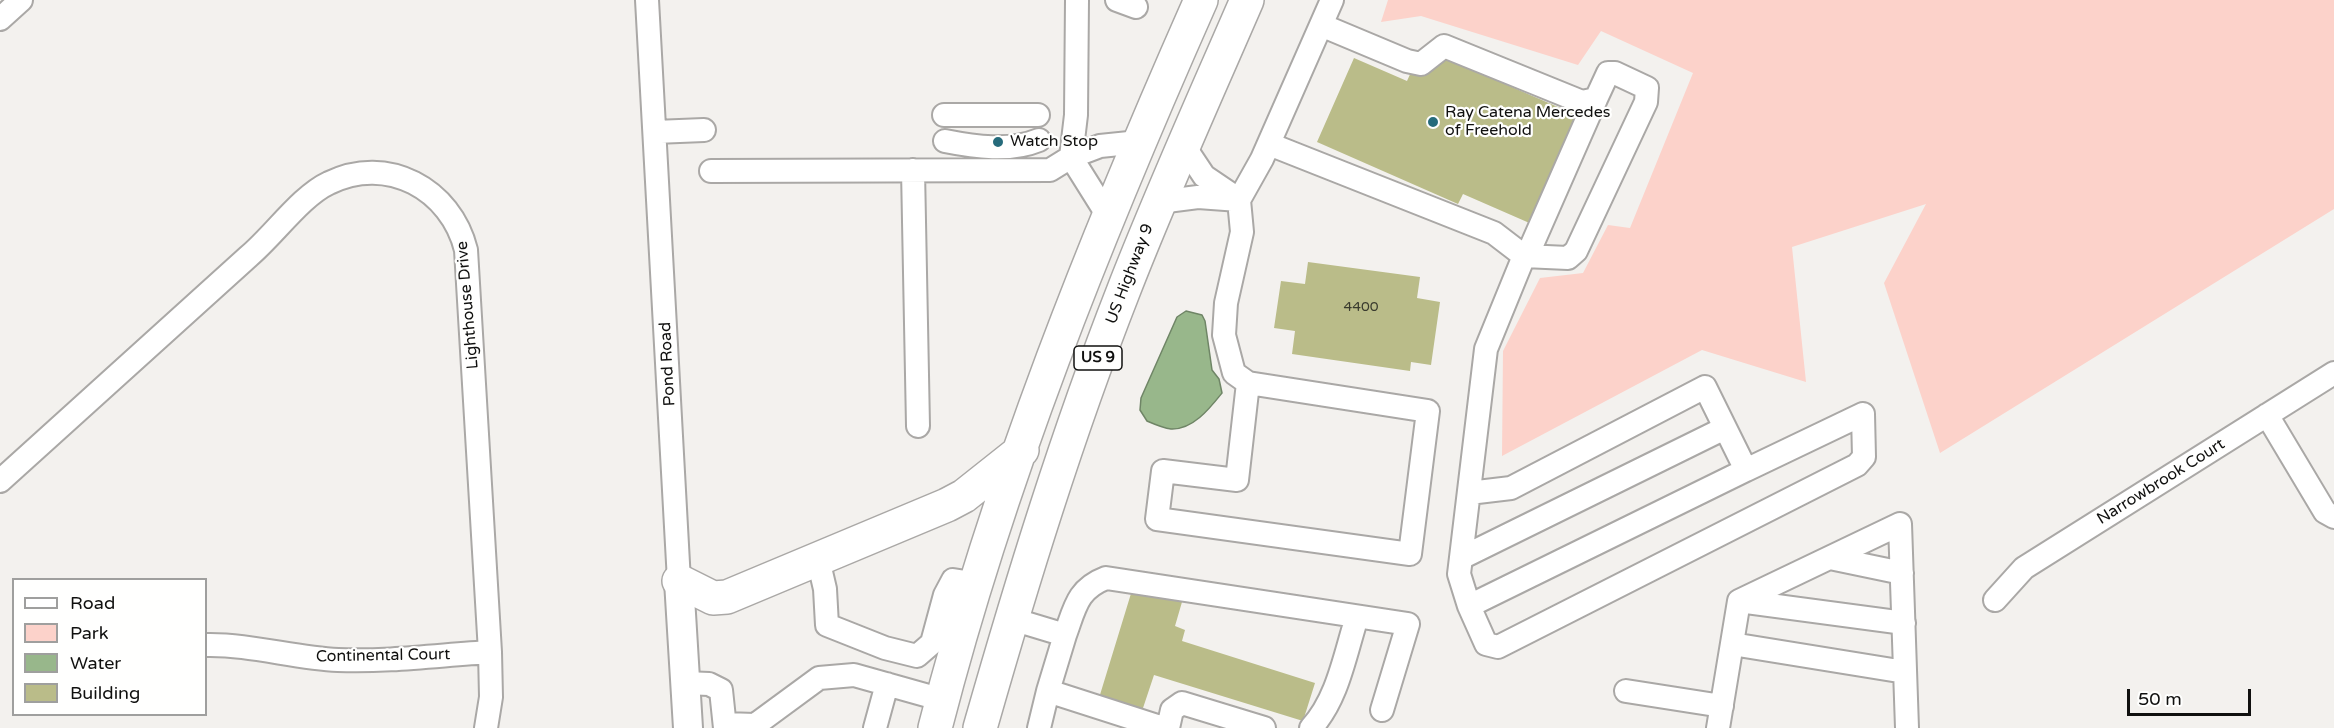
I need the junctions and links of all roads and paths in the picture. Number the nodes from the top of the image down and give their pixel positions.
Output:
1 (21, 0) edge
2 (647, 0) edge
3 (666, 0) edge
4 (1077, 0) edge
5 (1201, 0) edge
6 (1247, 0) edge
7 (1332, 0) edge
8 (0, 19) edge
9 (1321, 25) junction
10 (1596, 99) junction
11 (944, 115) dead end
12 (1038, 115) dead end
13 (705, 130) dead end
14 (655, 132) junction
15 (1039, 140) dead end
16 (1139, 142) junction
17 (1269, 144) junction
18 (1184, 146) junction
19 (1071, 157) junction
20 (914, 170) junction
21 (1040, 170) junction
22 (711, 171) dead end
23 (1239, 200) junction
24 (1159, 202) junction
25 (1108, 216) junction
26 (1525, 256) junction
27 (2334, 373) edge
28 (1248, 383) junction
29 (2266, 415) junction
30 (918, 426) dead end
31 (1725, 428) junction
32 (1022, 450) junction
33 (1746, 470) junction
34 (0, 481) edge
35 (1468, 493) junction
36 (2334, 517) edge
37 (1461, 558) junction
38 (1830, 558) junction
39 (818, 559) junction
40 (1902, 573) junction
41 (679, 580) junction
42 (1995, 600) dead end
43 (1739, 601) junction
44 (1468, 606) junction
45 (1357, 617) junction
46 (1012, 618) junction
47 (1904, 623) junction
48 (1065, 635) junction
49 (1732, 644) junction
50 (207, 645) edge
51 (945, 646) junction
52 (490, 652) junction
53 (1905, 672) junction
54 (685, 683) junction
55 (887, 684) junction
56 (1048, 690) junction
57 (1626, 691) dead end
58 (796, 694) junction
59 (1382, 710) dead end
60 (939, 714) edge
61 (1720, 717) edge
62 (725, 726) edge
63 (486, 728) edge
64 (688, 728) edge
65 (775, 728) edge
66 (876, 728) edge
67 (980, 728) edge
68 (1039, 728) edge
69 (1166, 728) edge
70 (1264, 728) edge
71 (1311, 728) edge
72 (1908, 728) edge

1 - 8 street
2 - 3 street
2 - 14 street, Pond Road
4 - 19 street
5 - 16 highway, US 9
6 - 18 highway, US Highway 9 / US 9
7 - 9 street
9 - 10 street
9 - 17 street
10 - 26 street
10 - 26 street
11 - 12 street
13 - 14 street
14 - 41 street, Pond Road
15 - 21 street
16 - 19 street
16 - 25 highway, US 9
17 - 23 street
17 - 26 street
18 - 23 street
18 - 24 highway, US Highway 9 / US 9
19 - 21 street
19 - 25 street
20 - 21 street
20 - 22 street
20 - 30 street
23 - 24 street
23 - 28 street
24 - 46 highway, US Highway 9 / US 9
25 - 32 highway, US 9
26 - 35 street
27 - 29 street, Narrowbrook Court
28 - 28 street
29 - 36 street
29 - 42 street, Narrowbrook Court
31 - 33 street
31 - 35 street
31 - 37 street
32 - 39 highway
32 - 51 highway, US 9
33 - 44 street
33 - 44 street
34 - 52 street, Lighthouse Drive
35 - 37 street
37 - 44 street
38 - 40 street
38 - 40 street
38 - 43 street
39 - 41 highway
39 - 51 street
40 - 47 street
41 - 54 main road, Pond Road
43 - 47 street
43 - 49 street
45 - 48 street
45 - 59 street
45 - 71 street
46 - 48 street
46 - 67 highway, US Highway 9 / US 9
47 - 53 street
48 - 56 street
49 - 53 street
49 - 61 street
50 - 52 street, Continental Court
51 - 60 highway, US 9
52 - 63 street, Lighthouse Drive
53 - 72 street
54 - 62 street
54 - 64 main road, Pond Road
55 - 58 street
55 - 60 street
55 - 66 street
56 - 68 street
56 - 69 street
57 - 61 street
58 - 62 street
58 - 65 street
69 - 70 street

